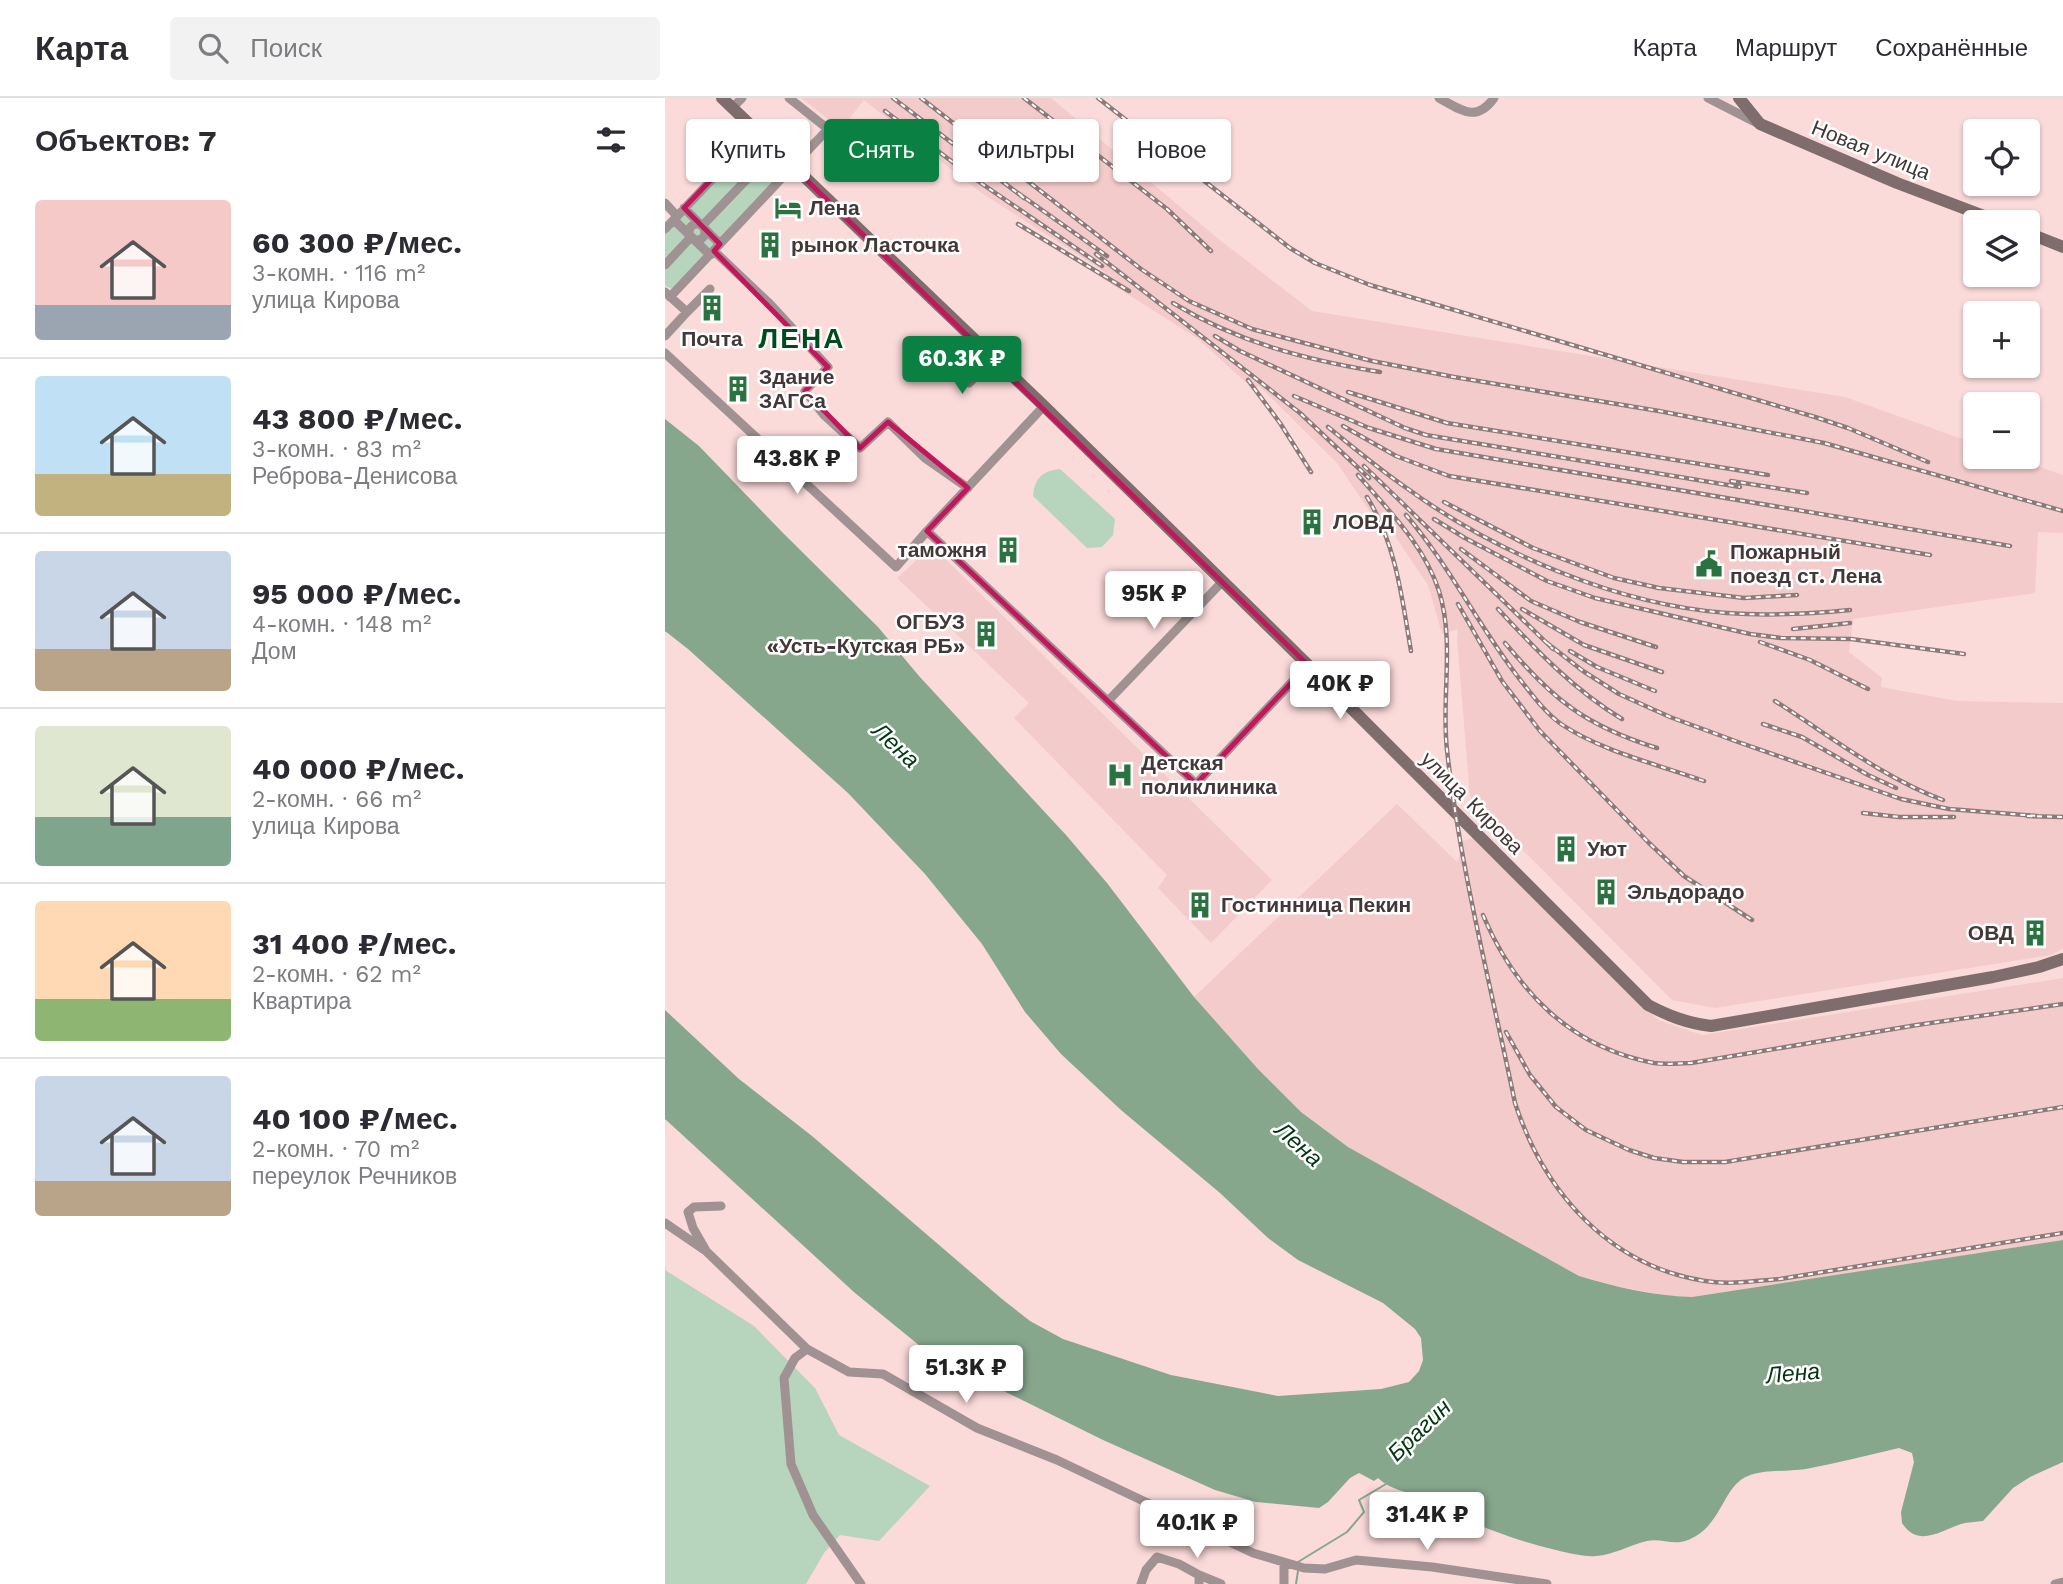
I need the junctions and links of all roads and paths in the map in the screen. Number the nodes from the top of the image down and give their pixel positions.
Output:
1 (722, 98) edge
2 (742, 98) edge
3 (789, 98) edge
4 (1439, 98) edge
5 (1494, 98) edge
6 (1708, 98) edge
7 (1739, 98) edge
8 (732, 108) junction
9 (741, 119) edge
10 (1760, 124) junction
11 (810, 148) edge
12 (709, 182) edge
13 (744, 182) edge
14 (779, 182) edge
15 (803, 182) edge
16 (665, 204) edge
17 (1969, 210) edge
18 (679, 214) junction
19 (702, 226) junction
20 (665, 229) edge
21 (691, 237) junction
22 (2040, 238) edge
23 (2063, 247) edge
24 (714, 250) junction
25 (665, 265) edge
26 (710, 289) dead end
27 (667, 294) edge
28 (687, 313) junction
29 (665, 336) edge
30 (935, 349) dead end
31 (665, 353) edge
32 (994, 359) junction
33 (1044, 406) junction
34 (968, 488) junction
35 (927, 531) junction
36 (1222, 582) junction
37 (1308, 665) junction
38 (1108, 701) junction
39 (2063, 959) edge
40 (721, 1206) dead end
41 (665, 1223) edge
42 (706, 1251) junction
43 (807, 1349) junction
44 (1287, 1565) junction
45 (1199, 1579) edge
46 (2063, 1582) edge
47 (861, 1584) edge
48 (1141, 1584) edge
49 (1221, 1584) edge
50 (1284, 1584) edge
51 (1547, 1584) edge
52 (2055, 1584) edge

1 - 8 main road, улица Кирова
2 - 8 street
3 - 11 street
4 - 5 street
6 - 10 street
7 - 10 main road, Новая улица
8 - 9 main road, улица Кирова
10 - 17 main road, Новая улица
12 - 18 street
13 - 19 street
14 - 24 street
15 - 32 main road, улица Кирова
16 - 18 street
18 - 19 street
18 - 20 street
18 - 21 street
19 - 21 street
19 - 24 street
21 - 24 street
21 - 25 street
22 - 23 main road
24 - 27 street
24 - 34 street
26 - 28 street
27 - 28 street
28 - 29 street
30 - 32 street
31 - 35 street
32 - 33 main road, улица Кирова
33 - 34 street
33 - 36 main road, улица Кирова
34 - 35 street
35 - 38 street
36 - 37 main road, улица Кирова
36 - 38 street
37 - 38 street
37 - 39 main road, улица Кирова
40 - 42 street
41 - 42 street
42 - 43 street
43 - 44 street
43 - 47 street
44 - 50 street
44 - 51 street
45 - 48 street
45 - 49 street
46 - 52 street

